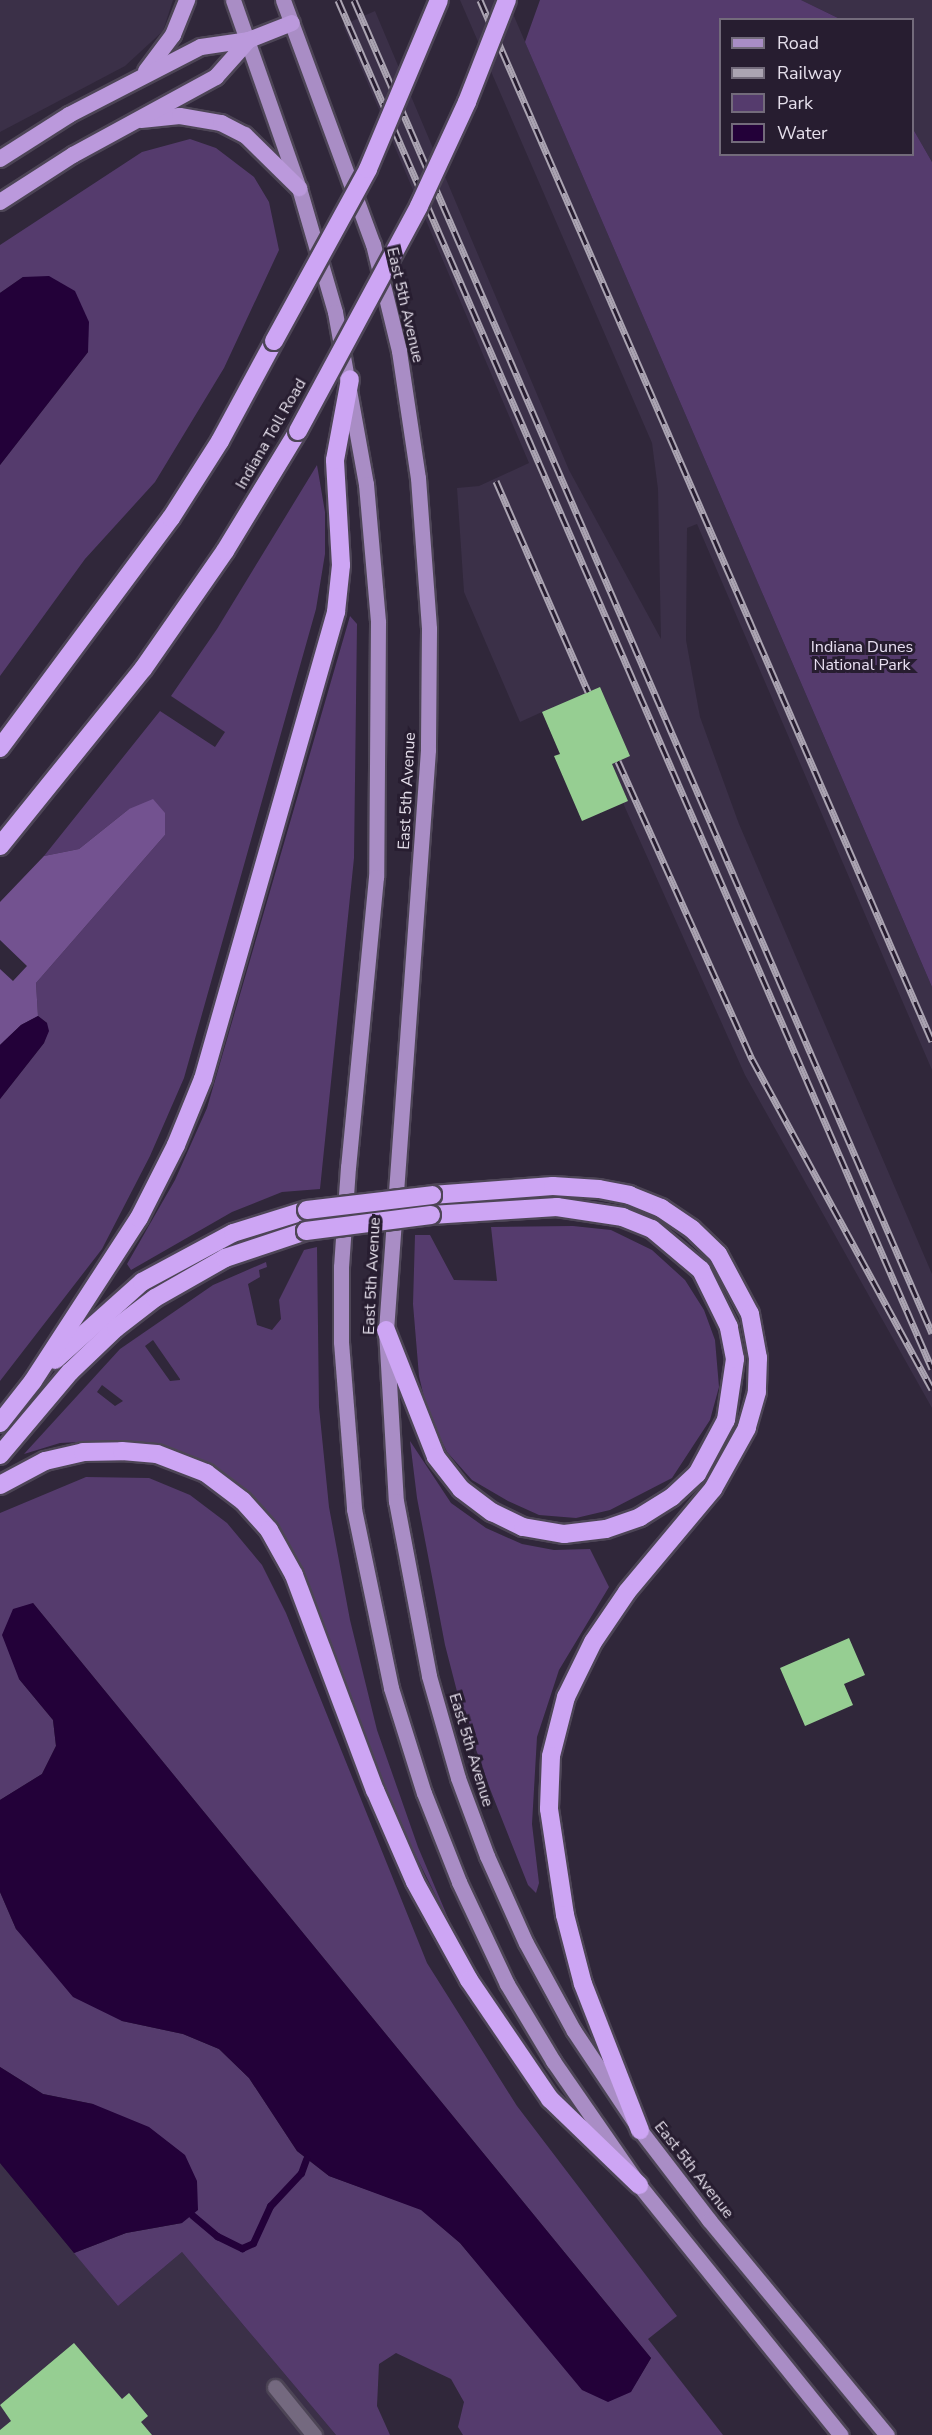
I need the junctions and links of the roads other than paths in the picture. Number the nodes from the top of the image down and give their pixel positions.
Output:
1 (187, 0) edge
2 (233, 0) edge
3 (283, 0) edge
4 (439, 0) edge
5 (507, 0) edge
6 (292, 23) junction
7 (249, 40) junction
8 (143, 75) junction
9 (134, 121) junction
10 (0, 159) edge
11 (300, 188) junction
12 (0, 202) edge
13 (350, 379) junction
14 (0, 748) edge
15 (0, 846) edge
16 (386, 1330) junction
17 (33, 1382) junction
18 (0, 1423) edge
19 (0, 1455) edge
20 (0, 1485) edge
21 (640, 2130) junction
22 (639, 2185) junction
23 (274, 2387) dead end
24 (314, 2435) edge
25 (841, 2435) edge
26 (887, 2435) edge

1 - 8 highway
2 - 7 main road, East 5th Avenue
3 - 6 main road, East 5th Avenue
4 - 14 highway, bridge
5 - 15 highway, Indiana Toll Road, bridge
6 - 7 highway
6 - 16 main road, East 5th Avenue
7 - 8 highway
7 - 9 highway
7 - 11 main road, East 5th Avenue
8 - 10 highway
9 - 11 highway
9 - 12 highway
11 - 13 main road, East 5th Avenue
13 - 17 highway
13 - 22 main road, East 5th Avenue
16 - 19 highway, bridge
16 - 21 main road, East 5th Avenue
17 - 18 highway
17 - 21 highway, bridge
20 - 22 highway
21 - 26 main road, East 5th Avenue
22 - 25 main road, East 5th Avenue
23 - 24 street

